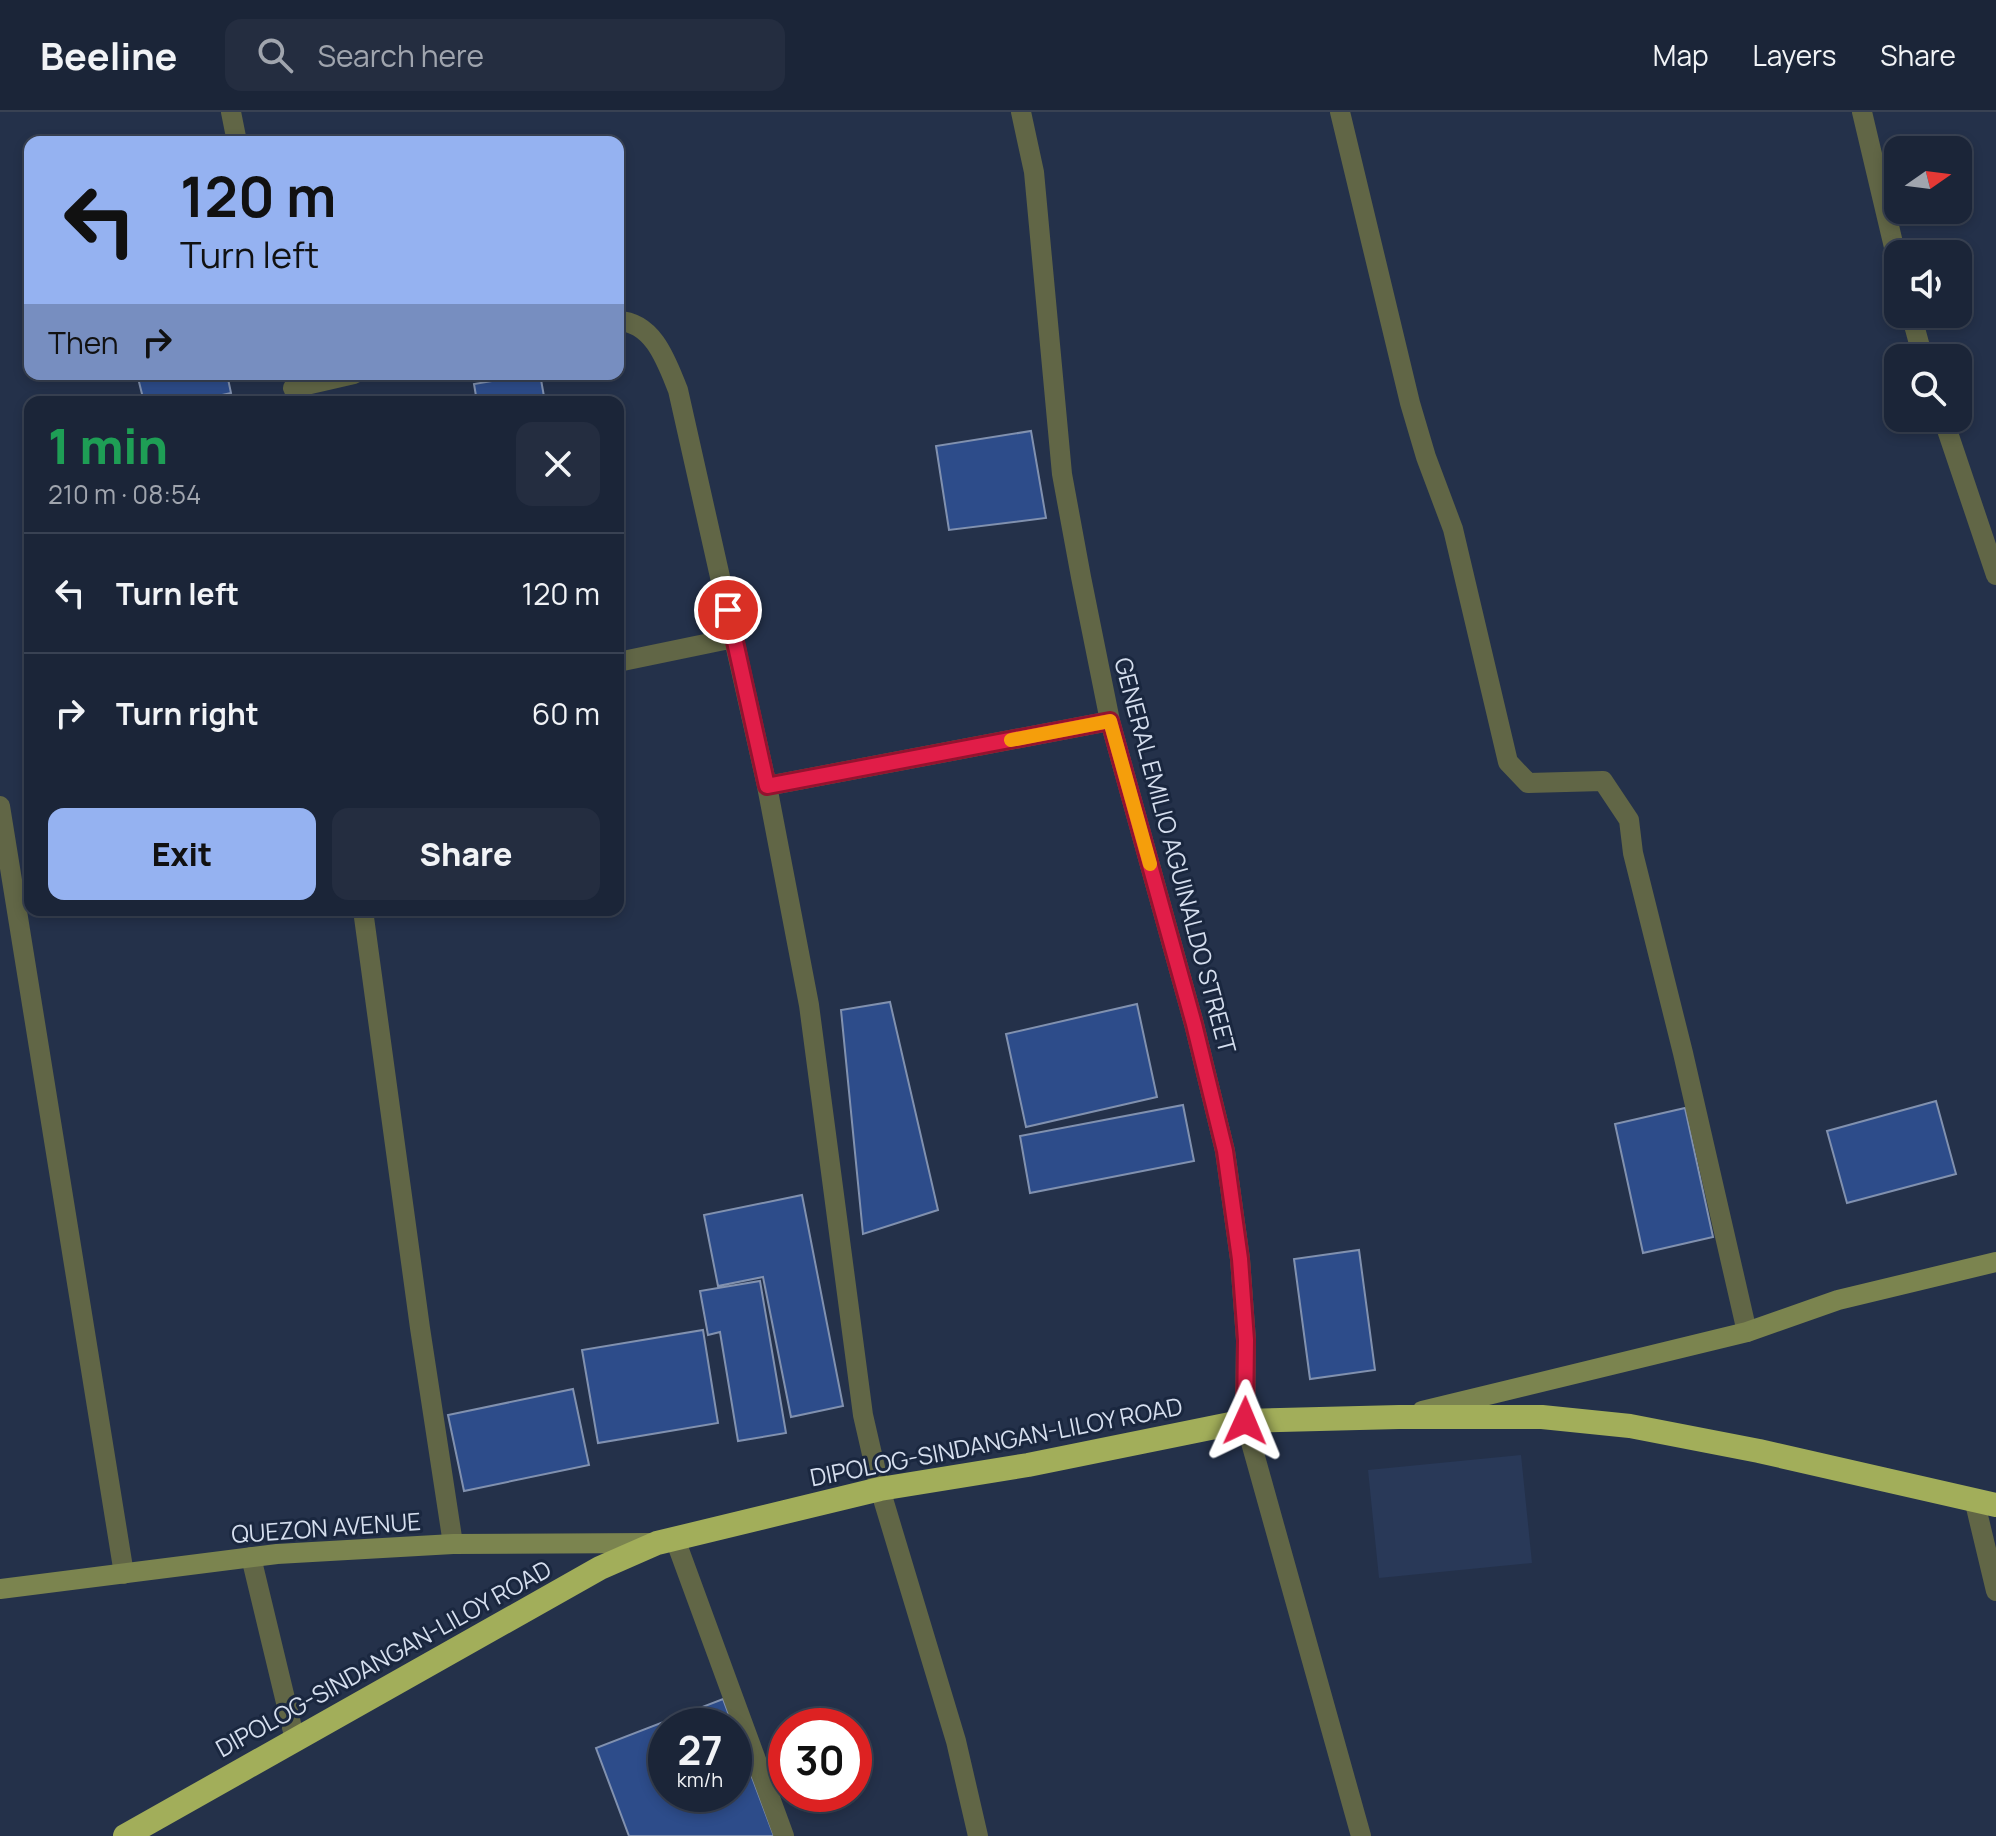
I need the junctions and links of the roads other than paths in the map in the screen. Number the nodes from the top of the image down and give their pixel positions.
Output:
1 (231, 112) edge
2 (1021, 112) edge
3 (1340, 112) edge
4 (1862, 112) edge
5 (236, 136) edge
6 (1892, 240) edge
7 (624, 321) edge
8 (327, 380) edge
9 (292, 388) edge
10 (1948, 432) edge
11 (1996, 575) edge
12 (734, 638) junction
13 (624, 661) edge
14 (1110, 721) junction
15 (767, 786) junction
16 (0, 806) edge
17 (364, 916) edge
18 (1996, 1262) edge
19 (1747, 1332) junction
20 (1399, 1417) junction
21 (1245, 1421) junction
22 (880, 1489) junction
23 (1985, 1502) edge
24 (666, 1541) junction
25 (453, 1544) junction
26 (251, 1557) junction
27 (124, 1574) junction
28 (0, 1589) edge
29 (1996, 1591) edge
30 (295, 1740) junction
31 (125, 1836) edge
32 (784, 1836) edge
33 (978, 1836) edge
34 (1361, 1836) edge

1 - 5 street
2 - 14 street, GENERAL EMILIO AGUINALDO STREET
3 - 19 street
4 - 6 street
7 - 12 street
8 - 9 street
10 - 11 street
12 - 13 street
12 - 15 street
14 - 15 street
14 - 21 street, GENERAL EMILIO AGUINALDO STREET
15 - 22 street
16 - 27 street
17 - 25 street
18 - 19 street
19 - 20 street
20 - 21 highway, DIPOLOG-SINDANGAN-LILOY ROAD
20 - 23 highway, DIPOLOG-SINDANGAN-LILOY ROAD
21 - 22 highway, DIPOLOG-SINDANGAN-LILOY ROAD
21 - 34 street, GENERAL EMILIO AGUINALDO STREET
22 - 24 highway, DIPOLOG-SINDANGAN-LILOY ROAD
22 - 33 street
23 - 29 street
24 - 25 street, QUEZON AVENUE
24 - 30 highway, DIPOLOG-SINDANGAN-LILOY ROAD
24 - 32 street
25 - 26 street, QUEZON AVENUE
26 - 27 street, QUEZON AVENUE
26 - 30 street
27 - 28 street, QUEZON AVENUE
30 - 31 highway, DIPOLOG-SINDANGAN-LILOY ROAD

